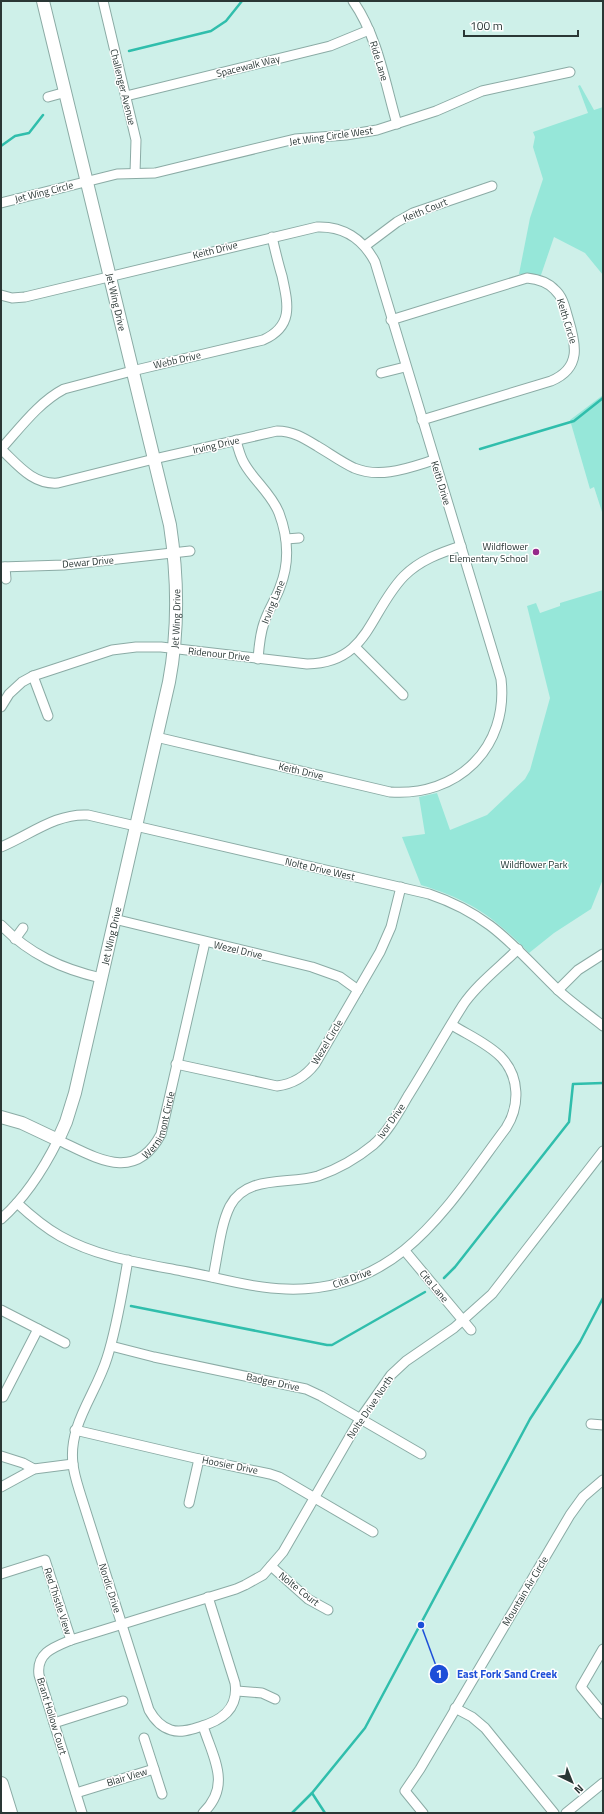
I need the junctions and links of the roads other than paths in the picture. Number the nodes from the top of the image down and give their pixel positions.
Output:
1 (43, 1) edge
2 (103, 1) edge
3 (353, 1) edge
4 (369, 30) junction
5 (570, 72) dead end
6 (66, 92) junction
7 (126, 96) junction
8 (48, 97) dead end
9 (397, 124) junction
10 (135, 173) junction
11 (87, 181) junction
12 (492, 186) dead end
13 (1, 203) edge
14 (272, 237) junction
15 (365, 246) junction
16 (110, 276) junction
17 (1, 295) edge
18 (391, 320) junction
19 (405, 367) junction
20 (132, 371) junction
21 (381, 373) dead end
22 (422, 420) junction
23 (236, 440) junction
24 (1, 449) edge
25 (154, 459) junction
26 (434, 460) junction
27 (299, 538) dead end
28 (286, 539) junction
29 (461, 546) junction
30 (190, 551) dead end
31 (174, 554) junction
32 (3, 567) edge
33 (6, 580) dead end
34 (355, 646) junction
35 (174, 649) junction
36 (258, 659) junction
37 (33, 676) junction
38 (403, 695) dead end
39 (1, 707) edge
40 (48, 716) dead end
41 (156, 737) junction
42 (136, 826) junction
43 (1, 846) edge
44 (401, 887) junction
45 (114, 919) junction
46 (1, 925) edge
47 (23, 928) dead end
48 (15, 938) junction
49 (205, 942) junction
50 (518, 949) junction
51 (603, 954) edge
52 (101, 978) junction
53 (358, 990) junction
54 (558, 990) junction
55 (452, 1025) junction
56 (603, 1026) edge
57 (176, 1064) junction
58 (1, 1117) edge
59 (58, 1140) junction
60 (603, 1151) edge
61 (17, 1204) junction
62 (1, 1219) edge
63 (405, 1251) junction
64 (128, 1260) junction
65 (213, 1277) junction
66 (1, 1310) edge
67 (464, 1321) junction
68 (38, 1329) junction
69 (471, 1330) dead end
70 (65, 1343) dead end
71 (111, 1346) junction
72 (3, 1397) dead end
73 (360, 1419) junction
74 (591, 1424) dead end
75 (603, 1426) edge
76 (76, 1430) junction
77 (421, 1454) dead end
78 (1, 1456) edge
79 (199, 1459) junction
80 (73, 1464) junction
81 (34, 1469) junction
82 (603, 1480) edge
83 (1, 1487) edge
84 (314, 1498) junction
85 (189, 1503) dead end
86 (373, 1532) dead end
87 (271, 1566) junction
88 (1, 1574) edge
89 (208, 1597) junction
90 (328, 1610) dead end
91 (122, 1624) junction
92 (71, 1640) junction
93 (603, 1649) edge
94 (237, 1691) junction
95 (275, 1699) dead end
96 (123, 1701) dead end
97 (456, 1708) junction
98 (603, 1714) edge
99 (54, 1723) junction
100 (203, 1726) junction
101 (144, 1738) dead end
102 (154, 1769) junction
103 (603, 1783) edge
104 (1, 1784) edge
105 (76, 1793) junction
106 (162, 1794) dead end
107 (10, 1813) edge
108 (82, 1813) edge
109 (203, 1813) edge
110 (423, 1813) edge
111 (554, 1813) edge
112 (566, 1813) edge

1 - 6 main road, Jet Wing Drive
2 - 7 street, Challenger Avenue
3 - 4 street, Ride Lane
4 - 7 street, Spacewalk Way
4 - 9 street, Ride Lane
5 - 9 street, Jet Wing Circle West
6 - 8 street
6 - 11 main road, Jet Wing Drive
7 - 10 street, Challenger Avenue
9 - 10 street, Jet Wing Circle West
10 - 11 street, Jet Wing Circle West
11 - 13 street, Jet Wing Circle
11 - 16 main road, Jet Wing Drive
12 - 15 street, Keith Court
14 - 15 street, Keith Drive
14 - 16 street, Keith Drive
14 - 20 street, Webb Drive
15 - 18 street, Keith Drive
16 - 17 street, Keith Drive
16 - 20 main road, Jet Wing Drive
18 - 19 street, Keith Drive
18 - 22 street, Keith Circle
19 - 21 street
19 - 22 street, Keith Drive
20 - 24 street, Webb Drive
20 - 25 main road, Jet Wing Drive
22 - 26 street, Keith Drive
23 - 25 street, Irving Drive
23 - 26 street, Irving Drive
23 - 28 street, Irving Lane
24 - 25 street, Irving Drive
25 - 31 main road, Jet Wing Drive
26 - 29 street, Keith Drive
27 - 28 street
28 - 36 street, Irving Lane
29 - 34 street, Ridenour Drive
29 - 41 street, Keith Drive
30 - 31 street, Dewar Drive
31 - 32 street, Dewar Drive
31 - 35 main road, Jet Wing Drive
32 - 33 street
34 - 36 street, Ridenour Drive
34 - 38 street
35 - 36 street, Ridenour Drive
35 - 37 street, Ridenour Drive
35 - 41 main road, Jet Wing Drive
37 - 39 street, Ridenour Drive
37 - 40 street
41 - 42 main road, Jet Wing Drive
42 - 43 street, Nolte Drive West
42 - 44 street, Nolte Drive West
42 - 45 main road, Jet Wing Drive
44 - 50 street, Nolte Drive West
44 - 53 street, Wezel Circle
45 - 49 street, Wezel Drive
45 - 52 main road, Jet Wing Drive
46 - 48 street
47 - 48 street
48 - 52 street
49 - 53 street, Wezel Drive
49 - 57 street, Wernimont Circle
50 - 54 street, Nolte Drive West
50 - 55 street, Ivor Drive
51 - 54 street
52 - 59 main road, Jet Wing Drive
53 - 57 street, Wezel Circle
54 - 56 street, Nolte Drive West
55 - 63 street, Cita Drive
55 - 65 street, Ivor Drive
57 - 59 street, Wernimont Circle
58 - 59 main road, Wernimont Circle
59 - 61 street, Jet Wing Drive
60 - 67 street, Nolte Drive North
61 - 62 street, Jet Wing Drive
61 - 64 street, Cita Drive
63 - 65 street, Cita Drive
63 - 67 street, Cita Lane
64 - 65 street, Cita Drive
64 - 71 street, Nordic Drive
66 - 68 street
67 - 69 street, Cita Lane
67 - 73 street, Nolte Drive North
68 - 70 street
68 - 72 street
71 - 73 street, Badger Drive
71 - 76 street, Nordic Drive
73 - 77 street, Badger Drive
73 - 84 street, Nolte Drive North
74 - 75 street
76 - 79 street, Hoosier Drive
76 - 80 street, Nordic Drive
78 - 81 street
79 - 84 street, Hoosier Drive
79 - 85 street
80 - 81 street
80 - 91 street, Nordic Drive
81 - 83 street
82 - 97 street, Mountain Air Circle
84 - 86 street, Hoosier Drive
84 - 87 street, Nolte Drive North
87 - 89 street, Nolte Drive North
87 - 90 street, Nolte Court
88 - 92 street, Red Thistle View
89 - 91 street, Nolte Drive North
89 - 94 street
91 - 92 street, Brant Hollow Court
91 - 100 street, Nordic Drive
92 - 99 street, Brant Hollow Court
93 - 98 street
94 - 95 street
94 - 100 street, Nordic Drive
96 - 99 street
97 - 110 street, Mountain Air Circle
97 - 111 street
99 - 105 street, Brant Hollow Court
100 - 109 street
101 - 102 street
102 - 105 street, Blair View
102 - 106 street, Blair View
103 - 112 street
104 - 107 highway
105 - 108 street, Brant Hollow Court

